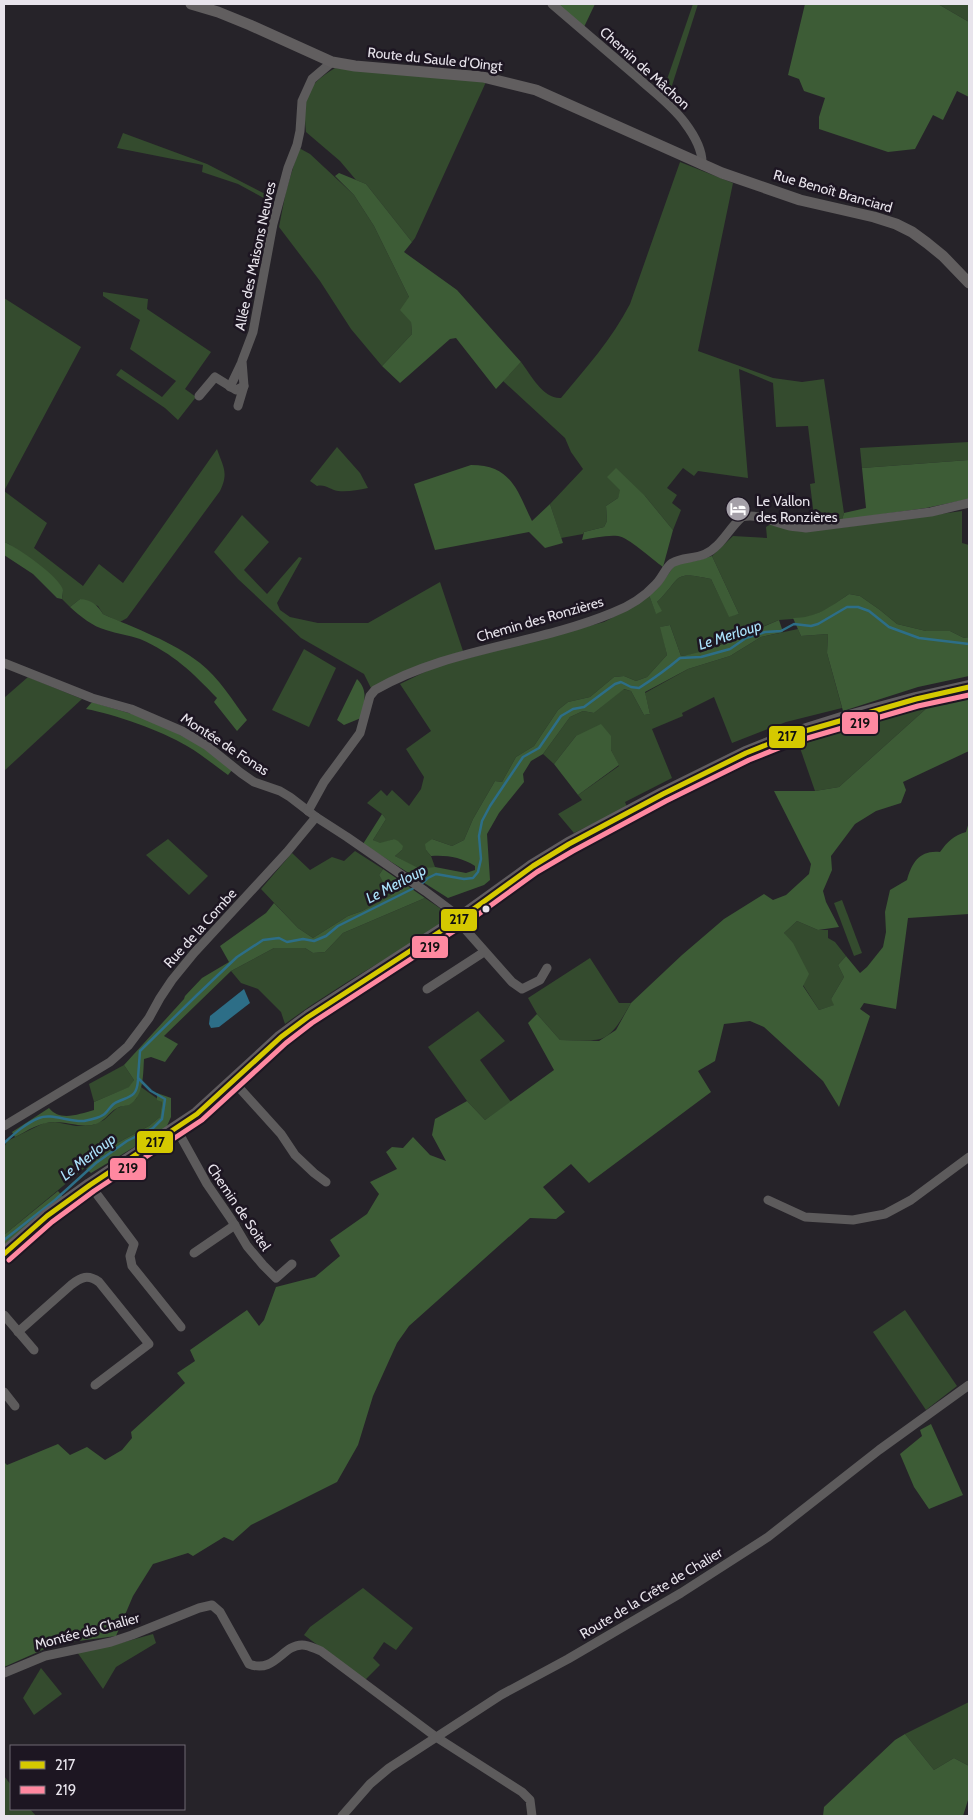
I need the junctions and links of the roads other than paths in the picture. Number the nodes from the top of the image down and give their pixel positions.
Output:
1 (190, 4) edge
2 (552, 4) edge
3 (332, 62) junction
4 (702, 165) junction
5 (969, 283) edge
6 (242, 361) junction
7 (244, 386) junction
8 (230, 387) junction
9 (199, 396) dead end
10 (238, 406) dead end
11 (969, 503) edge
12 (4, 663) edge
13 (969, 688) edge
14 (312, 814) junction
15 (460, 918) junction
16 (484, 952) junction
17 (547, 968) dead end
18 (427, 989) dead end
19 (234, 1082) junction
20 (4, 1126) edge
21 (176, 1128) junction
22 (969, 1157) edge
23 (326, 1182) dead end
24 (90, 1185) junction
25 (768, 1200) dead end
26 (235, 1225) junction
27 (194, 1253) dead end
28 (4, 1254) edge
29 (292, 1264) dead end
30 (4, 1315) edge
31 (181, 1327) dead end
32 (18, 1332) junction
33 (34, 1350) dead end
34 (95, 1385) dead end
35 (969, 1385) edge
36 (4, 1392) edge
37 (15, 1406) dead end
38 (4, 1673) edge
39 (436, 1738) junction
40 (342, 1816) edge
41 (532, 1816) edge

1 - 3 street, Route du Saule d'Oingt
2 - 4 street, Chemin de Mâchon
3 - 4 street, Route du Saule d'Oingt
3 - 6 street, Allée des Maisons Neuves
4 - 5 street, Rue Benoît Branciard
6 - 7 street, Allée des Maisons Neuves
6 - 8 street
7 - 8 street
7 - 10 street, Allée des Maisons Neuves
8 - 9 street
11 - 14 street, Chemin des Ronzières
12 - 14 street, Montée de Fonas
13 - 15 main road
14 - 15 street, Montée de Fonas
14 - 20 street, Rue de la Combe
15 - 16 street
15 - 19 main road
16 - 17 street
16 - 18 street
19 - 21 main road
19 - 23 street
21 - 24 main road
21 - 26 street, Chemin de Soitel
22 - 25 street
24 - 28 main road
24 - 31 street
26 - 27 street
26 - 29 street, Chemin de Soitel
30 - 32 street
32 - 33 street
32 - 34 street
35 - 39 street, Route de la Crête de Chalier
36 - 37 street
38 - 39 street, Montée de Chalier
39 - 40 street, Route de la Crête de Chalier
39 - 41 street

